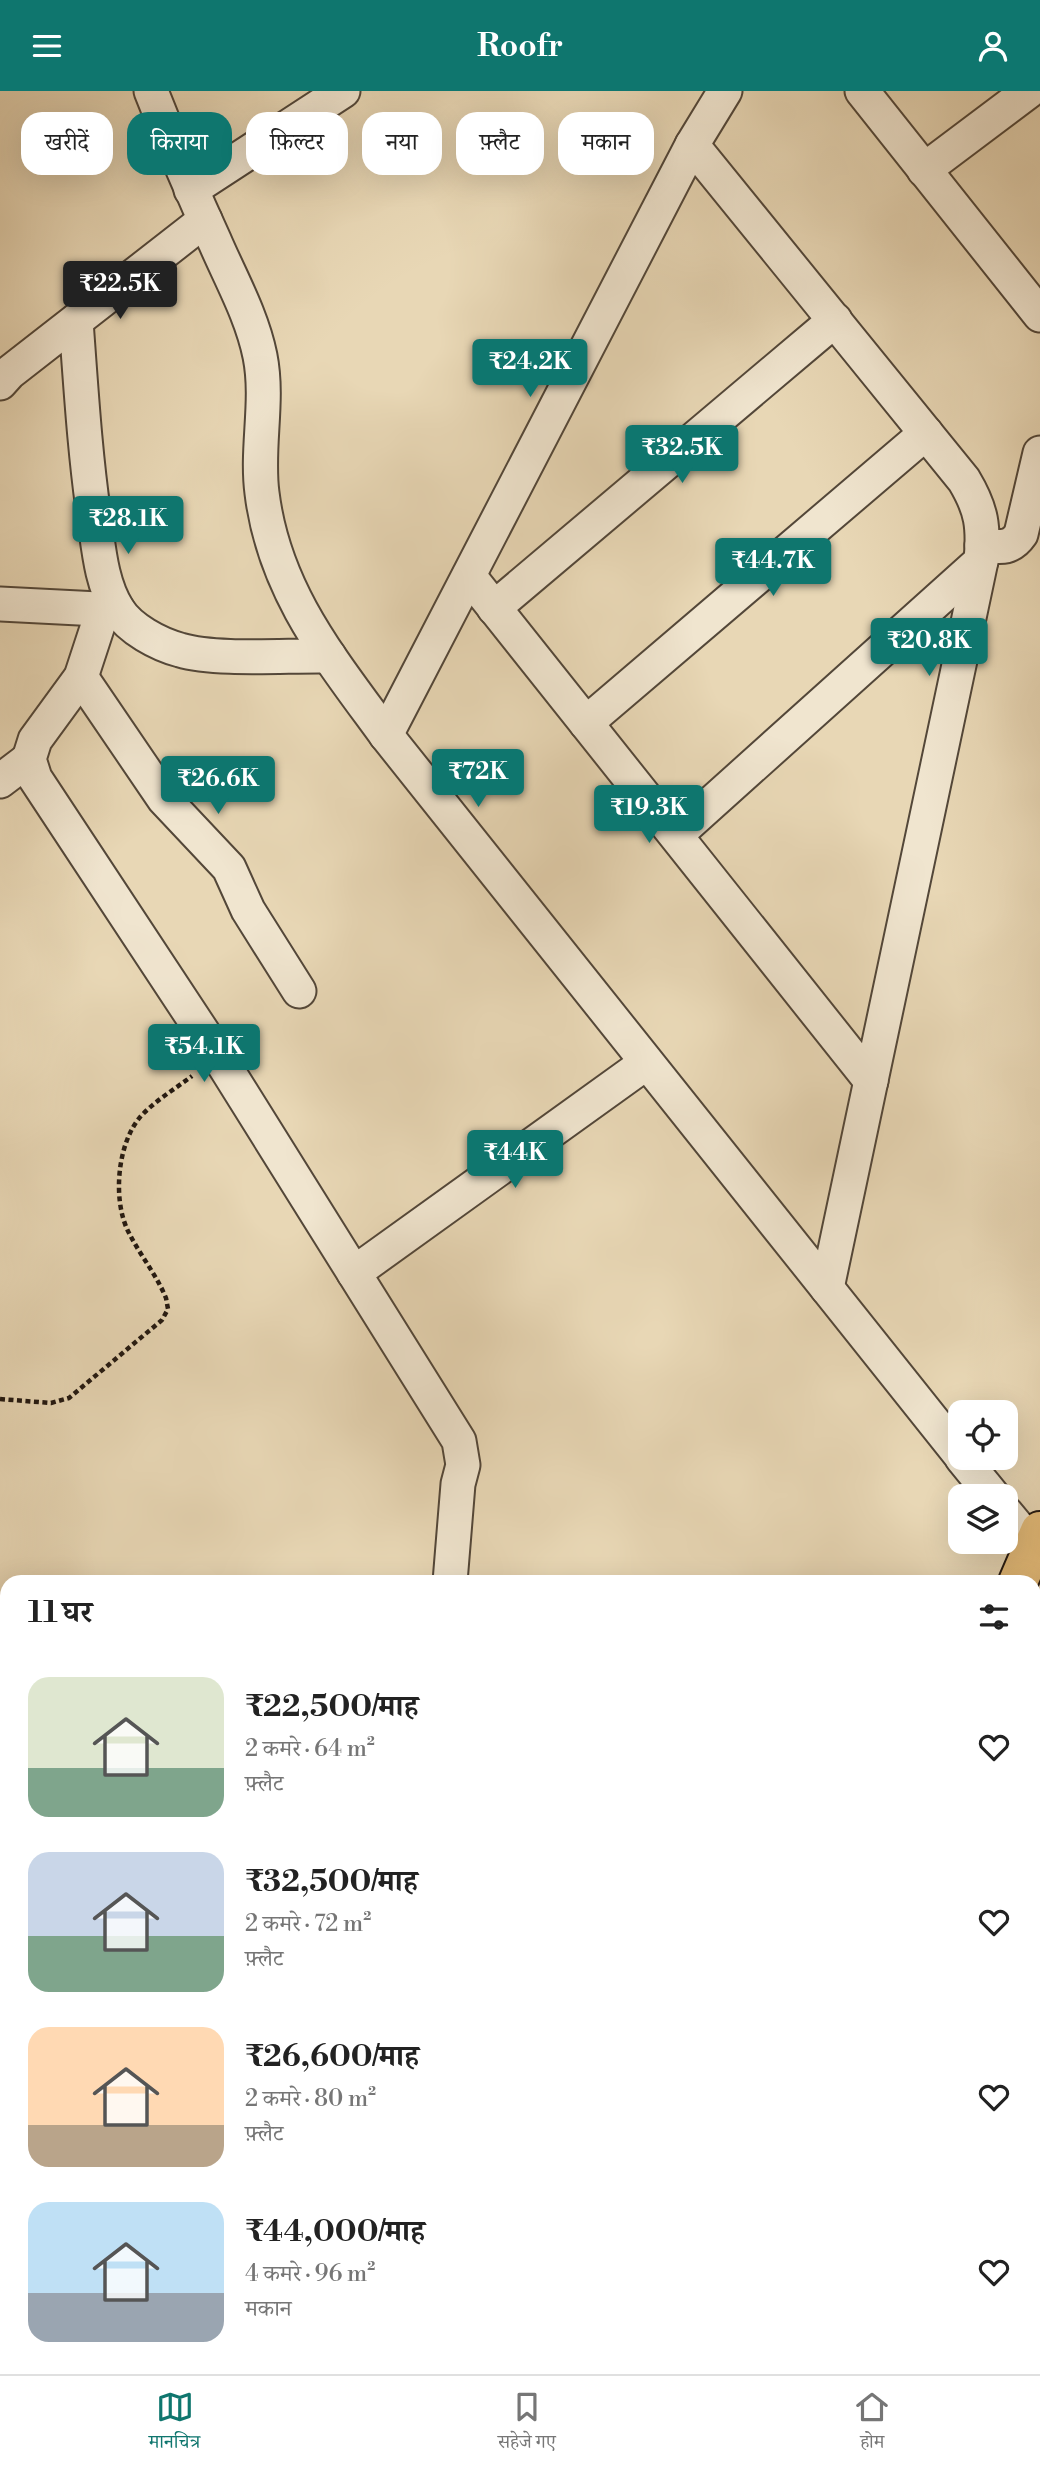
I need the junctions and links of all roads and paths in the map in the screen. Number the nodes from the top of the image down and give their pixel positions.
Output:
1 (151, 91) edge
2 (343, 91) edge
3 (725, 91) edge
4 (862, 91) edge
5 (1029, 91) edge
6 (692, 145) junction
7 (924, 170) junction
8 (191, 190) junction
9 (205, 220) junction
10 (1040, 315) edge
11 (835, 320) junction
12 (76, 321) junction
13 (0, 383) edge
14 (926, 433) junction
15 (1040, 453) edge
16 (982, 553) junction
17 (469, 576) junction
18 (0, 604) edge
19 (494, 608) junction
20 (110, 610) junction
21 (329, 656) junction
22 (81, 677) junction
23 (586, 723) junction
24 (386, 735) junction
25 (29, 759) junction
26 (0, 781) edge
27 (676, 835) junction
28 (299, 991) dead end
29 (219, 1057) junction
30 (646, 1063) junction
31 (871, 1081) junction
32 (354, 1273) junction
33 (827, 1288) junction
34 (0, 1399) edge
35 (948, 1441) edge
36 (972, 1470) edge
37 (983, 1484) edge
38 (1018, 1525) edge
39 (1038, 1544) edge
40 (451, 1575) edge
41 (1022, 1575) edge

1 - 8 street
2 - 8 street
3 - 6 street
4 - 7 street
5 - 7 street
6 - 11 street
6 - 17 street
7 - 10 street
8 - 9 street
9 - 12 street
9 - 21 street
11 - 14 street
11 - 19 street
12 - 13 street
12 - 20 street
14 - 16 street
14 - 23 street
15 - 16 street
16 - 27 street
16 - 31 street
17 - 19 street
17 - 24 street
18 - 20 street
19 - 23 street
20 - 21 street
20 - 22 street
21 - 24 street
22 - 25 street
22 - 28 street
23 - 27 street
24 - 30 street
25 - 26 street
25 - 29 street
27 - 31 street
29 - 32 street
29 - 34 path
30 - 32 street
30 - 33 street
31 - 33 street
32 - 40 street
33 - 35 street
36 - 37 street
38 - 39 street
39 - 41 main road

